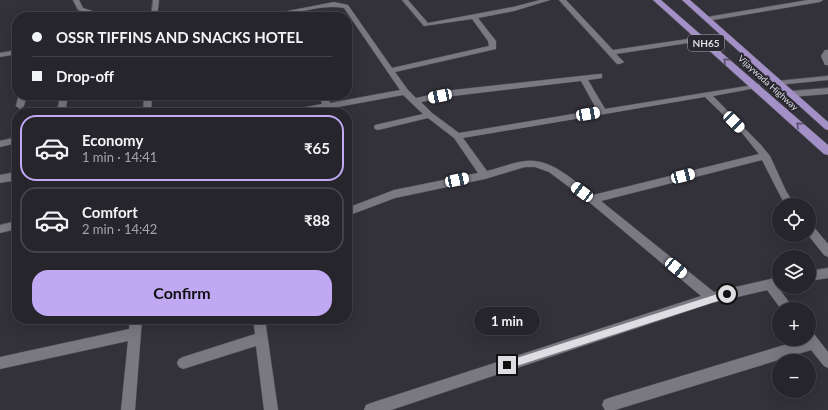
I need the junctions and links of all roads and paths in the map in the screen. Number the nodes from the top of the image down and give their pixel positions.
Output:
1 (76, 0) edge
2 (156, 0) edge
3 (405, 0) edge
4 (547, 0) edge
5 (562, 0) edge
6 (657, 0) edge
7 (686, 0) edge
8 (820, 0) edge
9 (333, 2) edge
10 (90, 12) edge
11 (155, 12) edge
12 (289, 12) edge
13 (352, 12) edge
14 (352, 12) edge
15 (473, 16) junction
16 (707, 19) junction
17 (701, 39) junction
18 (612, 52) junction
19 (828, 52) edge
20 (12, 53) edge
21 (0, 55) edge
22 (620, 62) dead end
23 (828, 63) edge
24 (392, 70) junction
25 (599, 76) dead end
26 (583, 78) junction
27 (828, 78) edge
28 (777, 83) junction
29 (756, 86) junction
30 (828, 91) edge
31 (406, 92) junction
32 (707, 94) junction
33 (790, 94) junction
34 (22, 100) edge
35 (325, 100) edge
36 (414, 101) junction
37 (20, 106) dead end
38 (327, 106) junction
39 (316, 108) edge
40 (602, 111) junction
41 (429, 115) junction
42 (378, 127) dead end
43 (828, 127) edge
44 (457, 136) junction
45 (12, 141) edge
46 (0, 144) edge
47 (828, 151) edge
48 (765, 156) junction
49 (484, 175) junction
50 (12, 177) edge
51 (0, 179) edge
52 (784, 198) edge
53 (592, 199) junction
54 (352, 210) edge
55 (12, 226) edge
56 (0, 229) edge
57 (816, 237) edge
58 (828, 252) edge
59 (828, 273) edge
60 (816, 275) edge
61 (772, 283) edge
62 (712, 298) junction
63 (136, 324) edge
64 (260, 324) edge
65 (135, 334) junction
66 (262, 338) junction
67 (792, 346) edge
68 (816, 346) edge
69 (828, 362) edge
70 (0, 363) edge
71 (183, 363) dead end
72 (609, 405) dead end
73 (390, 406) edge
74 (128, 410) edge
75 (271, 410) edge
76 (371, 410) edge

1 - 10 street
2 - 11 street
3 - 15 street
4 - 15 street
5 - 18 street
6 - 17 highway, Vijaywada Highway / NH65
7 - 16 highway, Vijaywada Highway / NH65
8 - 16 street
9 - 12 street
9 - 14 street
13 - 24 street
15 - 24 street
16 - 28 highway, Vijaywada Highway / NH65
17 - 18 street
29 -> 17 highway, Vijaywada Highway / NH65
18 - 22 street
19 - 23 street
20 - 21 street
24 - 31 street
25 - 26 street
26 - 36 street
26 - 40 street
27 - 28 street
28 - 33 highway, Vijaywada Highway / NH65
29 - 32 street
47 -> 29 highway, Vijaywada Highway / NH65
30 - 33 street
31 - 36 street
31 - 38 street
32 - 40 street
32 - 48 street
33 - 43 highway, Vijaywada Highway / NH65
34 - 37 street
35 - 38 street
36 - 41 street
38 - 39 street
40 - 44 street
41 - 42 street
41 - 44 street
44 - 49 street
45 - 46 street
48 - 52 street
48 - 53 street
49 - 53 street
49 - 54 street
50 - 51 street
53 - 62 street
55 - 56 street
57 - 58 street
59 - 60 street
61 - 62 street
62 - 73 street
63 - 65 street
64 - 66 street
65 - 70 street
65 - 74 street
66 - 71 street
66 - 75 street
67 - 72 street
68 - 69 street
73 - 76 street

